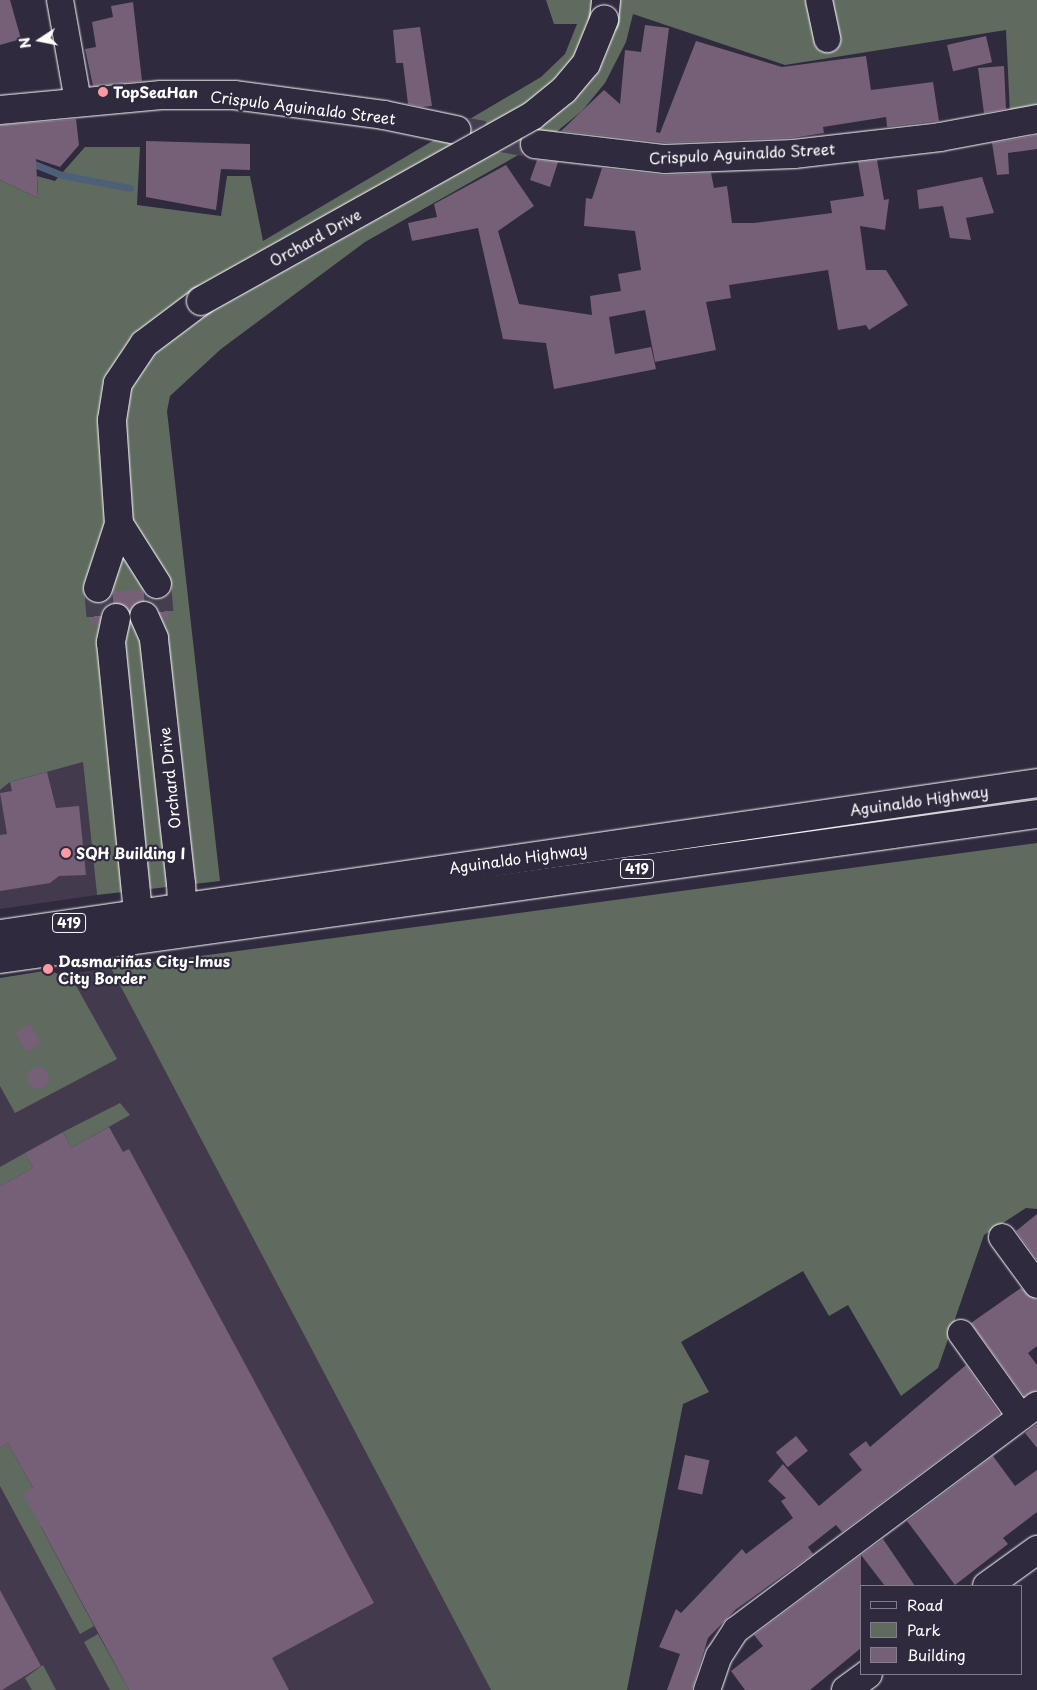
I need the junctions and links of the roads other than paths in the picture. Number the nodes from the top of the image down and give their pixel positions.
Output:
1 (60, 0) edge
2 (818, 0) edge
3 (605, 10) edge
4 (827, 39) dead end
5 (78, 101) junction
6 (0, 110) edge
7 (1037, 119) edge
8 (456, 130) tunnel mouth
9 (535, 144) tunnel mouth
10 (119, 524) junction
11 (1037, 783) edge
12 (1037, 814) edge
13 (182, 908) junction
14 (138, 913) junction
15 (0, 934) edge
16 (165, 935) junction
17 (0, 959) edge
18 (1002, 1237) dead end
19 (1037, 1286) edge
20 (961, 1333) dead end
21 (1029, 1411) edge
22 (1037, 1550) edge
23 (988, 1585) edge
24 (867, 1675) edge
25 (707, 1690) edge
26 (846, 1690) edge

1 - 5 street
2 - 4 street
3 - 10 main road, Orchard Drive, bridge
5 - 6 main road, Crispulo Aguinaldo Street
5 - 8 main road, Crispulo Aguinaldo Street
7 - 9 main road, Crispulo Aguinaldo Street
10 - 13 main road, Orchard Drive
10 - 14 main road, Orchard Drive
11 - 13 main road, Aguinaldo Highway / 419
12 - 16 main road, Aguinaldo Highway / 419
13 - 14 main road, Aguinaldo Highway / 419
13 - 16 main road
14 - 15 main road, Aguinaldo Highway / 419
14 - 16 main road
16 - 17 main road, Aguinaldo Highway / 419
18 - 19 street
20 - 21 street
21 - 25 street
22 - 23 main road
24 - 26 main road

